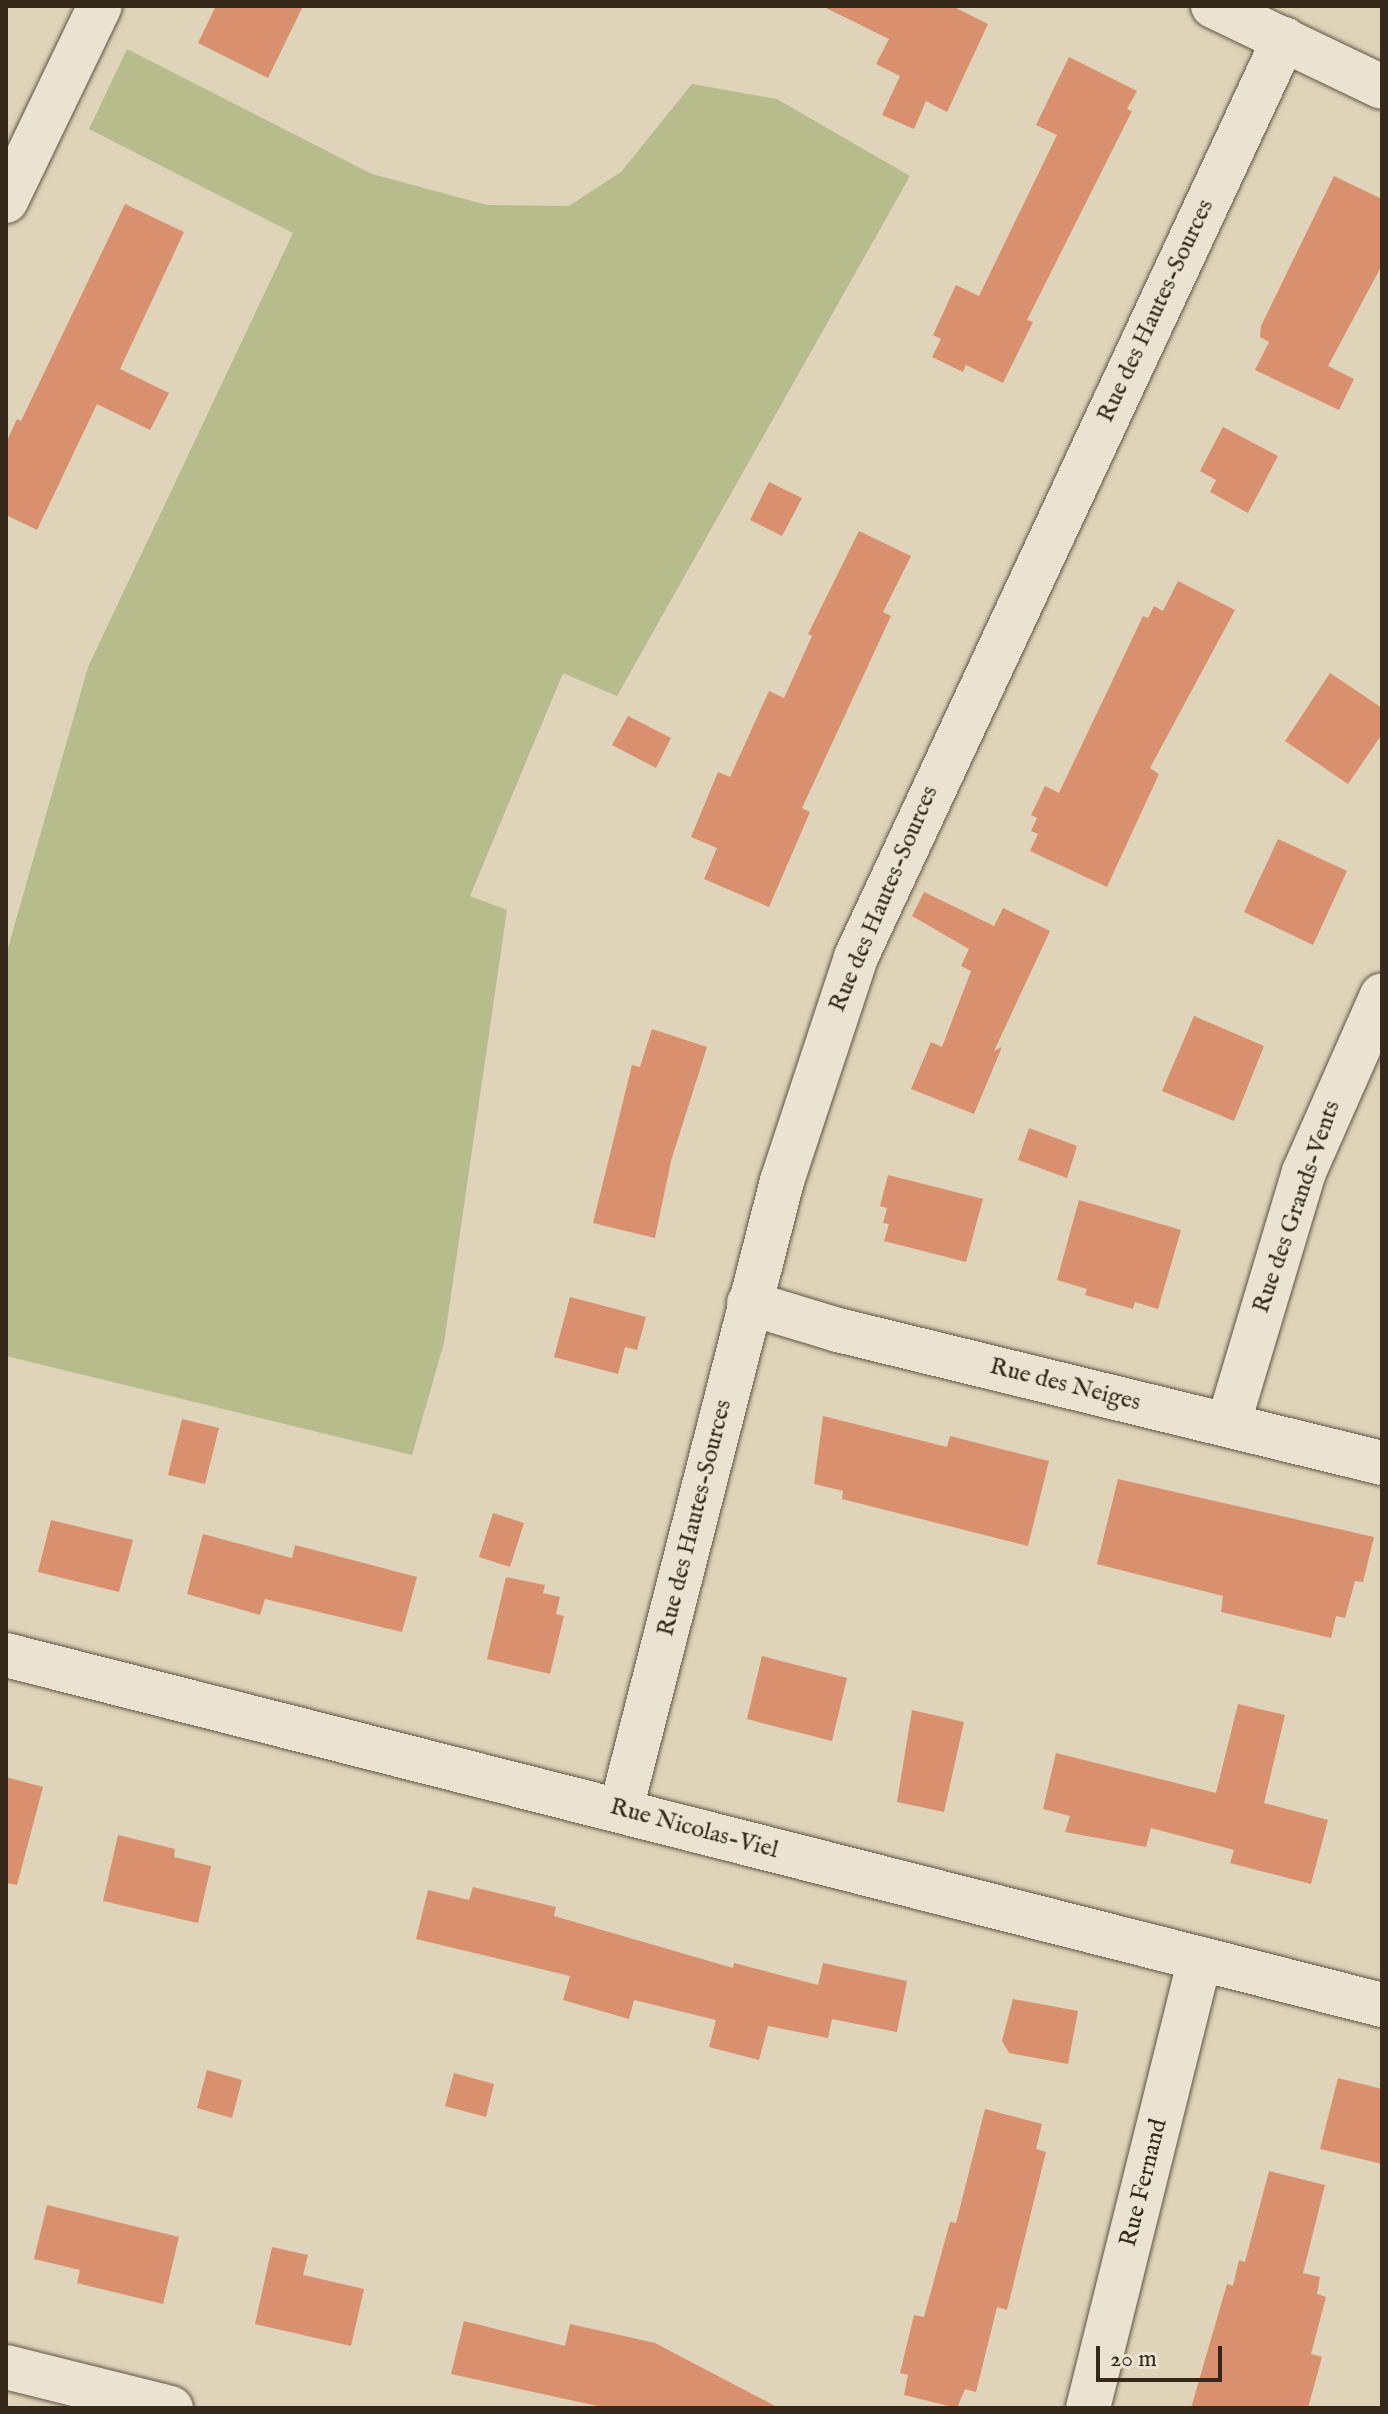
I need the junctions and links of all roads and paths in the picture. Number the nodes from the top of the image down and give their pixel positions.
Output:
1 (100, 6) edge
2 (1213, 6) edge
3 (1284, 39) junction
4 (1382, 87) edge
5 (6, 201) edge
6 (1382, 995) edge
7 (749, 1303) junction
8 (1228, 1425) junction
9 (1382, 1463) edge
10 (6, 1655) edge
11 (621, 1809) junction
12 (1200, 1959) junction
13 (1382, 2005) edge
14 (6, 2367) edge
15 (171, 2408) edge
16 (1088, 2408) edge

1 - 5 street
2 - 3 street
3 - 4 street
3 - 7 street, Rue des Hautes-Sources
6 - 8 street, Rue des Grands-Vents
7 - 8 street, Rue des Neiges
7 - 11 street, Rue des Hautes-Sources
8 - 9 street, Rue des Neiges
10 - 11 street, Rue Nicolas-Viel
11 - 12 street, Rue Nicolas-Viel
12 - 13 street, Rue Nicolas-Viel
12 - 16 street, Rue Fernand
14 - 15 street

